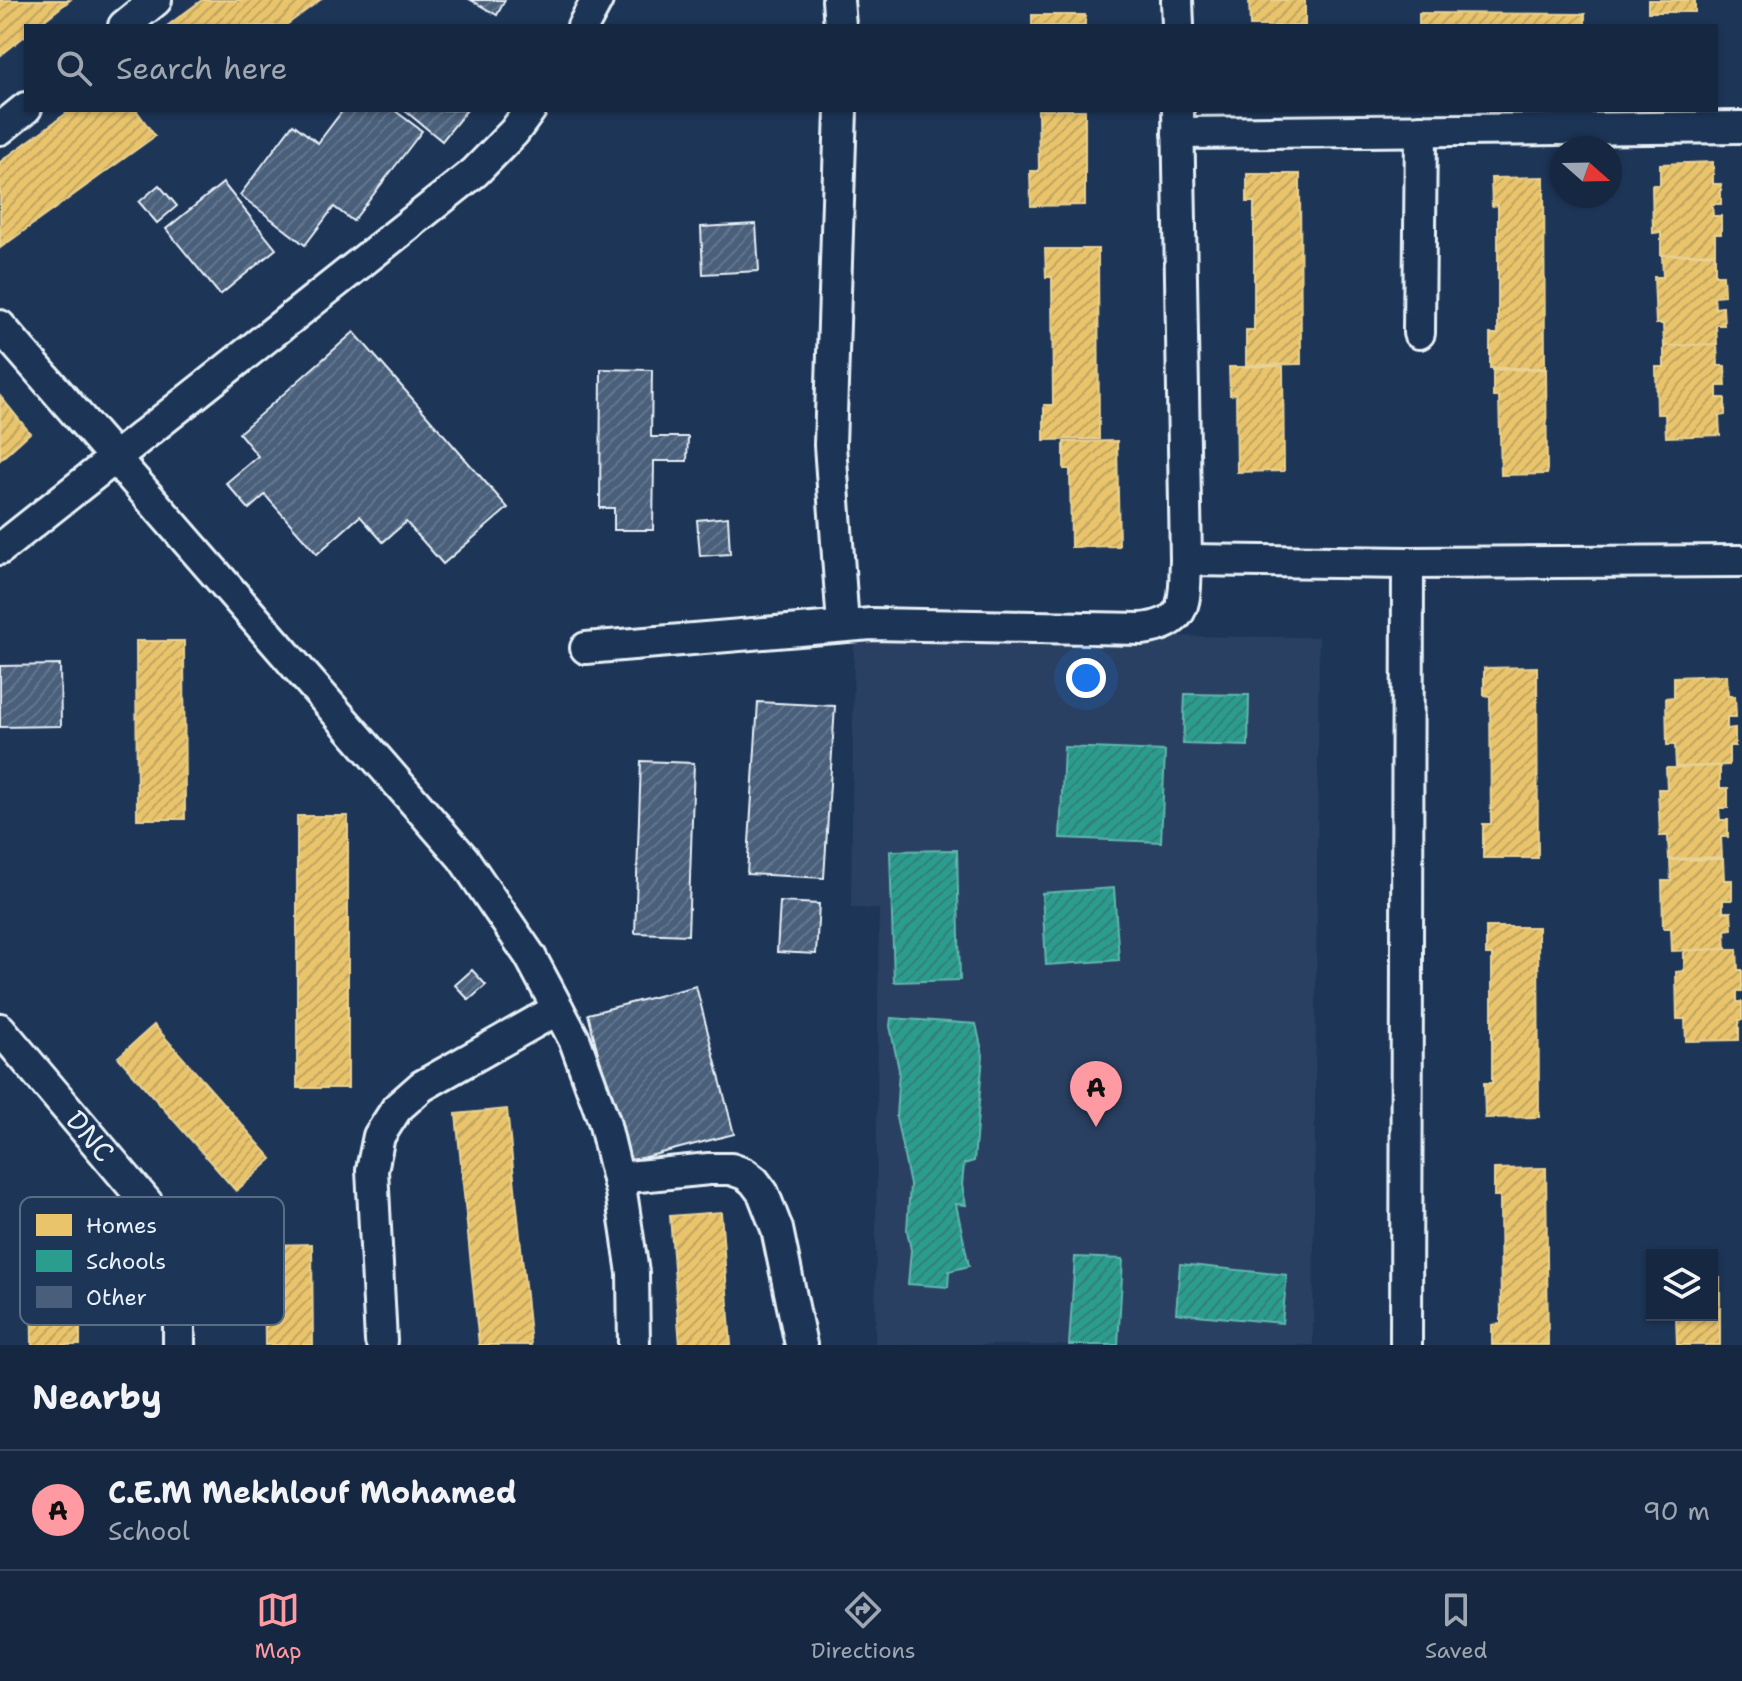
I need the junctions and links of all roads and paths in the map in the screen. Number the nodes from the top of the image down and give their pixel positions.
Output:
1 (156, 0) edge
2 (597, 0) edge
3 (838, 0) edge
4 (1177, 0) edge
5 (126, 24) edge
6 (584, 24) edge
7 (840, 24) edge
8 (1178, 24) edge
9 (24, 110) edge
10 (529, 112) edge
11 (841, 112) edge
12 (1178, 121) edge
13 (1742, 127) edge
14 (0, 129) edge
15 (1421, 130) junction
16 (0, 326) edge
17 (1419, 333) dead end
18 (113, 458) junction
19 (0, 549) edge
20 (1186, 560) junction
21 (1742, 561) edge
22 (1408, 563) junction
23 (843, 625) junction
24 (586, 648) dead end
25 (558, 1009) junction
26 (0, 1029) edge
27 (618, 1178) junction
28 (142, 1197) edge
29 (381, 1341) dead end
30 (634, 1345) edge
31 (801, 1345) edge
32 (1406, 1345) edge

1 - 5 street
2 - 6 street
3 - 7 street
4 - 8 street
9 - 14 street
10 - 18 street
11 - 23 street
12 - 15 street
12 - 20 street
13 - 15 street
15 - 17 street
16 - 18 street
18 - 19 street
18 - 25 street
20 - 22 street
20 - 23 street
21 - 22 street
22 - 32 street
23 - 24 street
25 - 27 street
25 - 29 street
26 - 28 street, DNC
27 - 30 street
27 - 31 street

